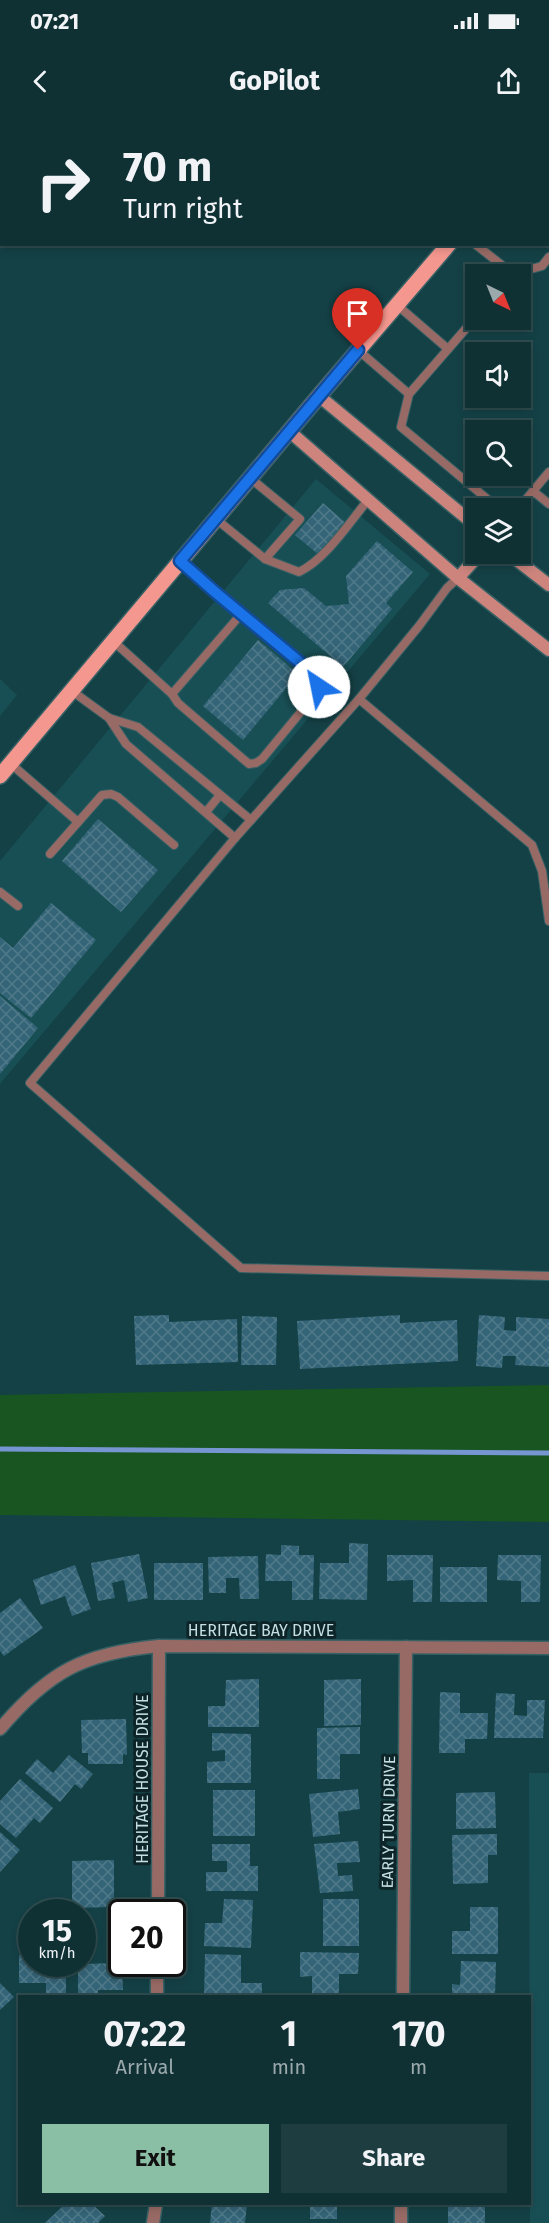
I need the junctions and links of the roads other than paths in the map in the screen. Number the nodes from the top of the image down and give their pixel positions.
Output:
1 (447, 246) edge
2 (478, 246) edge
3 (549, 257) edge
4 (500, 264) edge
5 (531, 269) edge
6 (397, 305) junction
7 (465, 330) edge
8 (448, 349) junction
9 (358, 350) junction
10 (408, 394) junction
11 (319, 396) junction
12 (289, 431) junction
13 (549, 472) edge
14 (250, 478) junction
15 (534, 490) junction
16 (486, 498) edge
17 (527, 498) edge
18 (368, 500) junction
19 (549, 504) edge
20 (465, 517) edge
21 (216, 519) junction
22 (265, 560) junction
23 (180, 561) junction
24 (471, 564) edge
25 (522, 564) edge
26 (458, 578) junction
27 (549, 585) edge
28 (242, 613) junction
29 (113, 641) junction
30 (549, 650) edge
31 (72, 691) junction
32 (172, 694) junction
33 (359, 699) junction
34 (109, 718) junction
35 (11, 764) junction
36 (0, 776) edge
37 (220, 795) junction
38 (206, 812) junction
39 (251, 820) junction
40 (78, 822) junction
41 (235, 838) junction
42 (174, 845) dead end
43 (50, 854) dead end
44 (0, 892) edge
45 (18, 906) dead end
46 (549, 921) edge
47 (549, 1276) edge
48 (159, 1646) junction
49 (406, 1647) junction
50 (549, 1648) edge
51 (0, 1729) edge
52 (158, 1899) edge
53 (157, 1977) edge
54 (157, 1995) edge
55 (403, 1995) edge
56 (156, 2205) edge
57 (401, 2205) edge
58 (153, 2223) edge
59 (401, 2223) edge

1 - 6 main road
2 - 4 lane
3 - 5 lane
6 - 8 lane
6 - 9 main road
7 - 8 lane
8 - 10 lane
9 - 10 lane
9 - 11 main road
10 - 16 lane
11 - 12 main road
11 - 20 main road
12 - 14 main road
12 - 18 main road
13 - 15 lane
14 - 21 main road
14 - 22 lane
15 - 17 lane
15 - 19 lane
18 - 22 lane
18 - 26 main road
21 - 22 lane
21 - 23 main road
23 - 28 lane
23 - 29 main road
24 - 26 main road
25 - 27 main road
26 - 30 main road
26 - 33 lane
28 - 32 lane
28 - 32 lane
29 - 31 main road
29 - 32 lane
31 - 34 lane
31 - 35 main road
33 - 39 lane
33 - 46 lane
34 - 37 lane
34 - 38 lane
35 - 36 main road
35 - 40 lane
37 - 38 lane
37 - 39 lane
38 - 41 lane
39 - 41 lane
40 - 42 lane
40 - 43 lane
41 - 47 lane
44 - 45 lane
48 - 49 street, HERITAGE BAY DRIVE
48 - 51 street, HERITAGE BAY DRIVE
48 - 52 street, HERITAGE HOUSE DRIVE
49 - 50 street, HERITAGE BAY DRIVE
49 - 55 street, EARLY TURN DRIVE
53 - 54 street
56 - 58 street
57 - 59 street

